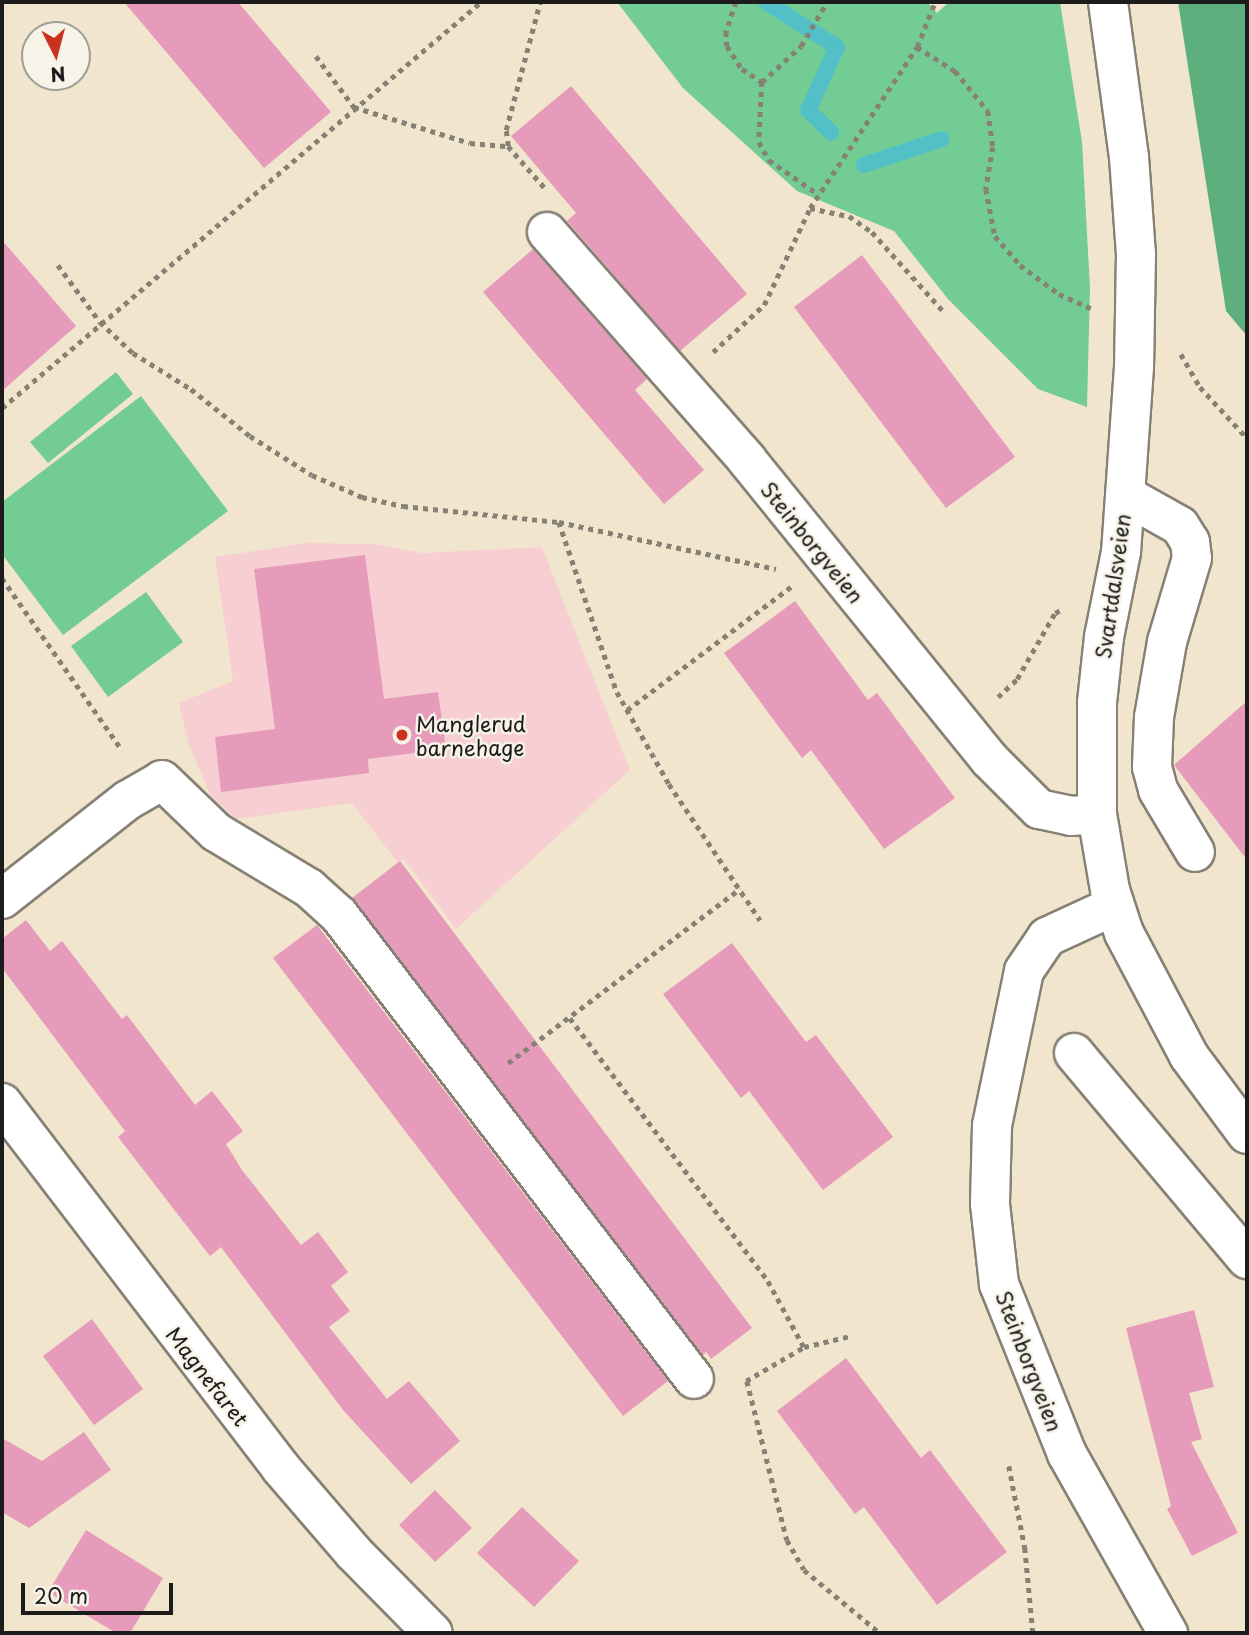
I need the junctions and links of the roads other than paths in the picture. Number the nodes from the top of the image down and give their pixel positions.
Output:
1 (1108, 2) edge
2 (547, 232) road end
3 (1125, 495) junction
4 (1097, 814) junction
5 (1195, 852) dead end
6 (2, 899) edge
7 (1114, 906) junction
8 (1074, 1053) dead end
9 (2, 1103) edge
10 (1247, 1134) edge
11 (1247, 1259) edge
12 (694, 1378) road end
13 (433, 1633) edge
14 (1168, 1633) edge

1 - 3 street, Svartdalsveien
2 - 4 street, Steinborgveien
3 - 4 street, Svartdalsveien
3 - 5 street
4 - 7 street, Svartdalsveien
6 - 12 street
7 - 10 street, Svartdalsveien
7 - 14 street, Steinborgveien
8 - 11 street
9 - 13 street, Magnefaret

